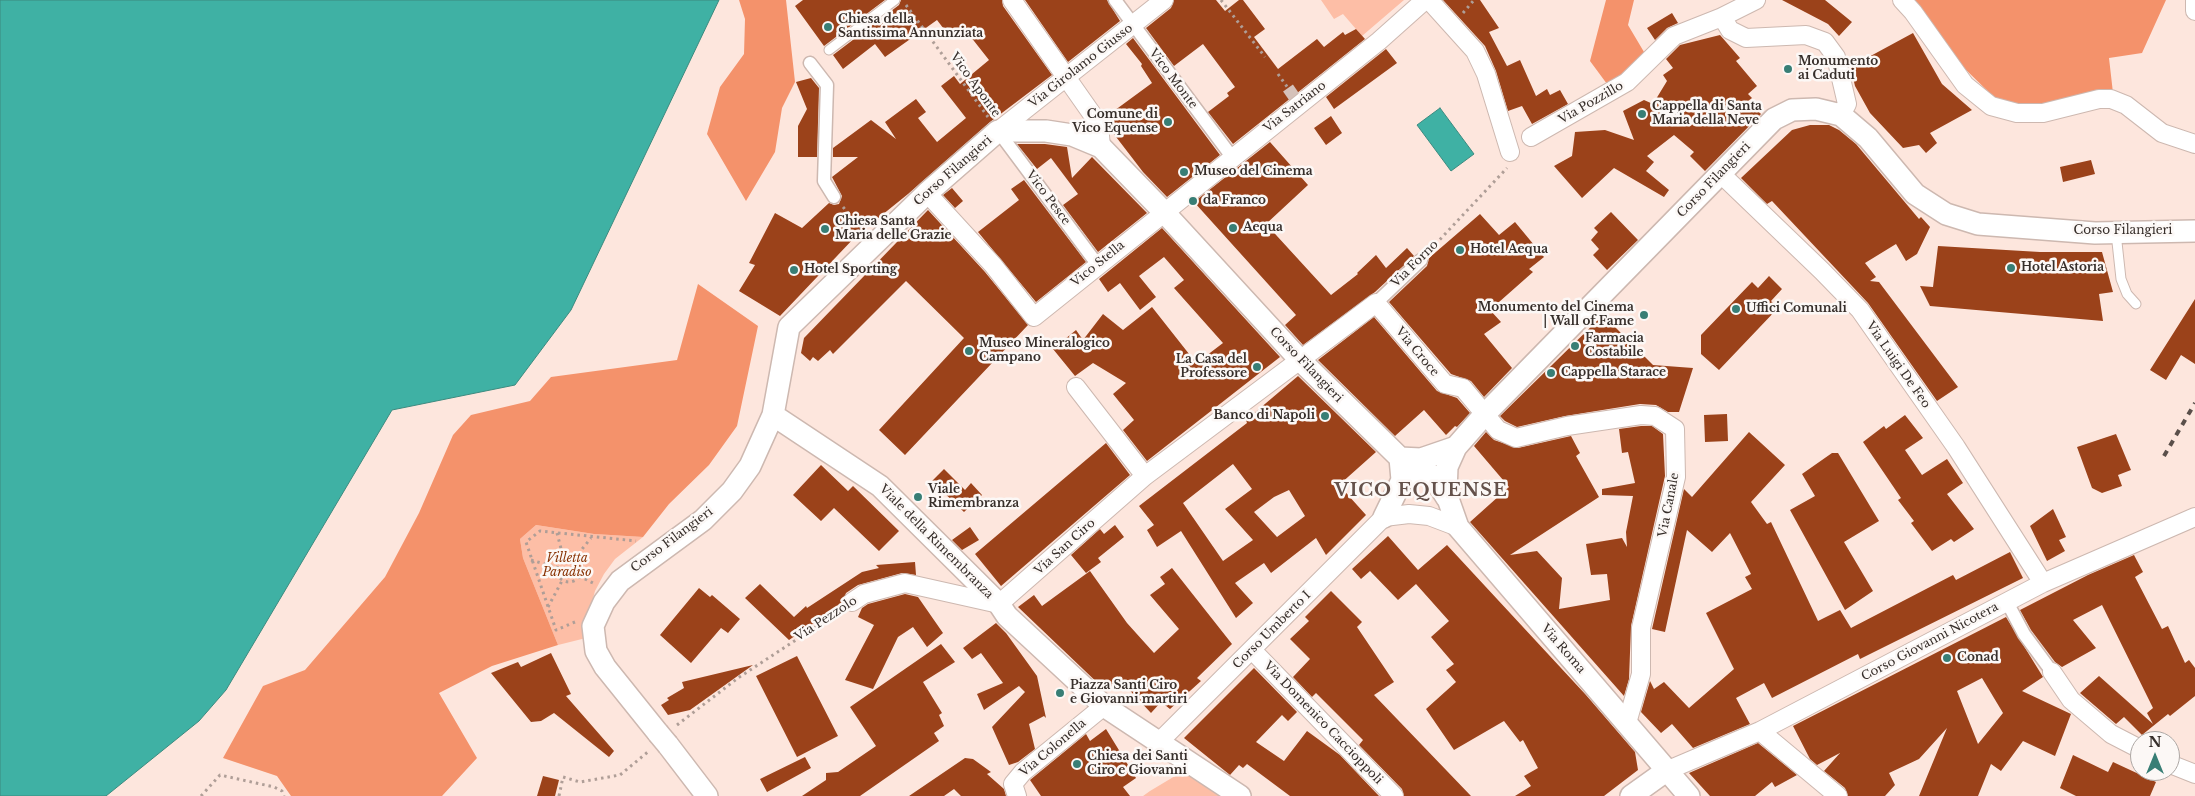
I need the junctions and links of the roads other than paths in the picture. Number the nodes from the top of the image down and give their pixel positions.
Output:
1 (895, 0) edge
2 (1012, 0) edge
3 (1115, 0) edge
4 (1164, 0) edge
5 (1425, 0) edge
6 (1428, 0) edge
7 (1756, 0) edge
8 (1902, 0) edge
9 (2195, 0) edge
10 (2195, 12) edge
11 (1722, 17) junction
12 (1132, 25) junction
13 (829, 50) dead end
14 (813, 62) dead end
15 (1066, 76) junction
16 (1841, 115) junction
17 (998, 132) junction
18 (1531, 137) dead end
19 (2195, 144) edge
20 (1101, 147) junction
21 (1510, 152) road end
22 (1232, 157) junction
23 (1721, 174) junction
24 (927, 193) junction
25 (834, 197) road end
26 (1163, 211) junction
27 (2195, 231) edge
28 (2116, 232) junction
29 (1421, 260) road end
30 (1097, 264) junction
31 (1376, 303) junction
32 (2136, 304) dead end
33 (1300, 360) junction
34 (1076, 387) dead end
35 (1484, 414) junction
36 (773, 415) junction
37 (1456, 448) junction
38 (1400, 458) junction
39 (1145, 476) junction
40 (1402, 480) junction
41 (1447, 498) junction
42 (1384, 517) junction
43 (2195, 518) edge
44 (1458, 527) junction
45 (2043, 583) junction
46 (852, 602) road end
47 (2007, 602) junction
48 (999, 604) junction
49 (1252, 650) junction
50 (2052, 672) joint
51 (1104, 706) junction
52 (1627, 723) junction
53 (1760, 731) junction
54 (1159, 742) junction
55 (2130, 744) edge
56 (2180, 768) edge
57 (1666, 771) junction
58 (2195, 774) edge
59 (707, 796) edge
60 (1016, 796) edge
61 (1240, 796) edge
62 (1394, 796) edge
63 (1631, 796) edge
64 (1689, 796) edge
65 (1838, 796) edge

1 - 13 lane
2 - 15 street
3 - 12 street, Vico Monte
4 - 12 street, Via Girolamo Giusso
5 - 22 street, Via Satriano
6 - 21 street
7 - 11 street, Via Pozzillo
8 - 19 street
9 - 10 street
11 - 16 street
11 - 18 street, Via Pozzillo
12 - 15 street, Via Girolamo Giusso
12 - 22 street, Vico Monte
14 - 25 street
15 - 17 street, Via Girolamo Giusso
15 - 20 street
16 - 23 street, Corso Filangieri
16 - 28 street, Corso Filangieri
17 - 20 street, Corso Filangieri
17 - 24 street, Corso Filangieri
17 - 30 street, Vico Pesce
20 - 26 street, Corso Filangieri
22 - 26 street, Via Satriano
23 - 35 street, Corso Filangieri
23 - 45 street, Via Luigi De Feo
24 - 30 street, Vico Stella
24 - 36 street, Corso Filangieri
26 - 30 street, Vico Stella
26 - 33 street, Corso Filangieri
27 - 28 street, Corso Filangieri
28 - 32 lane
29 - 31 street, Via Forno
31 - 33 street, Via Forno
31 - 35 street, Via Croce
33 - 38 street, Corso Filangieri
33 - 39 street, Via San Ciro
34 - 39 street
35 - 37 street, Corso Filangieri
35 - 52 street, Via Canale
36 - 48 street, Viale della Rimembranza
36 - 59 street, Corso Filangieri
37 - 38 street
37 - 41 street
38 - 40 street
39 - 48 street, Via San Ciro
40 - 41 street
40 - 42 street
41 - 44 street, Via Roma
42 - 44 street
42 - 49 street, Corso Umberto I
43 - 45 street, Corso Giovanni Nicotera
44 - 52 street, Via Roma
45 - 47 street, Corso Giovanni Nicotera
46 - 48 street, Via Pezzolo
47 - 50 street
47 - 53 street, Corso Giovanni Nicotera
48 - 51 street
49 - 54 street, Corso Umberto I
49 - 62 street, Via Domenico Caccioppoli
50 - 55 street
51 - 54 street
51 - 60 street, Via Colonella
52 - 57 street, Via Roma
53 - 57 street, Corso Giovanni Nicotera
53 - 65 street
54 - 61 street
56 - 58 street
57 - 63 street
57 - 64 street, Via Roma

